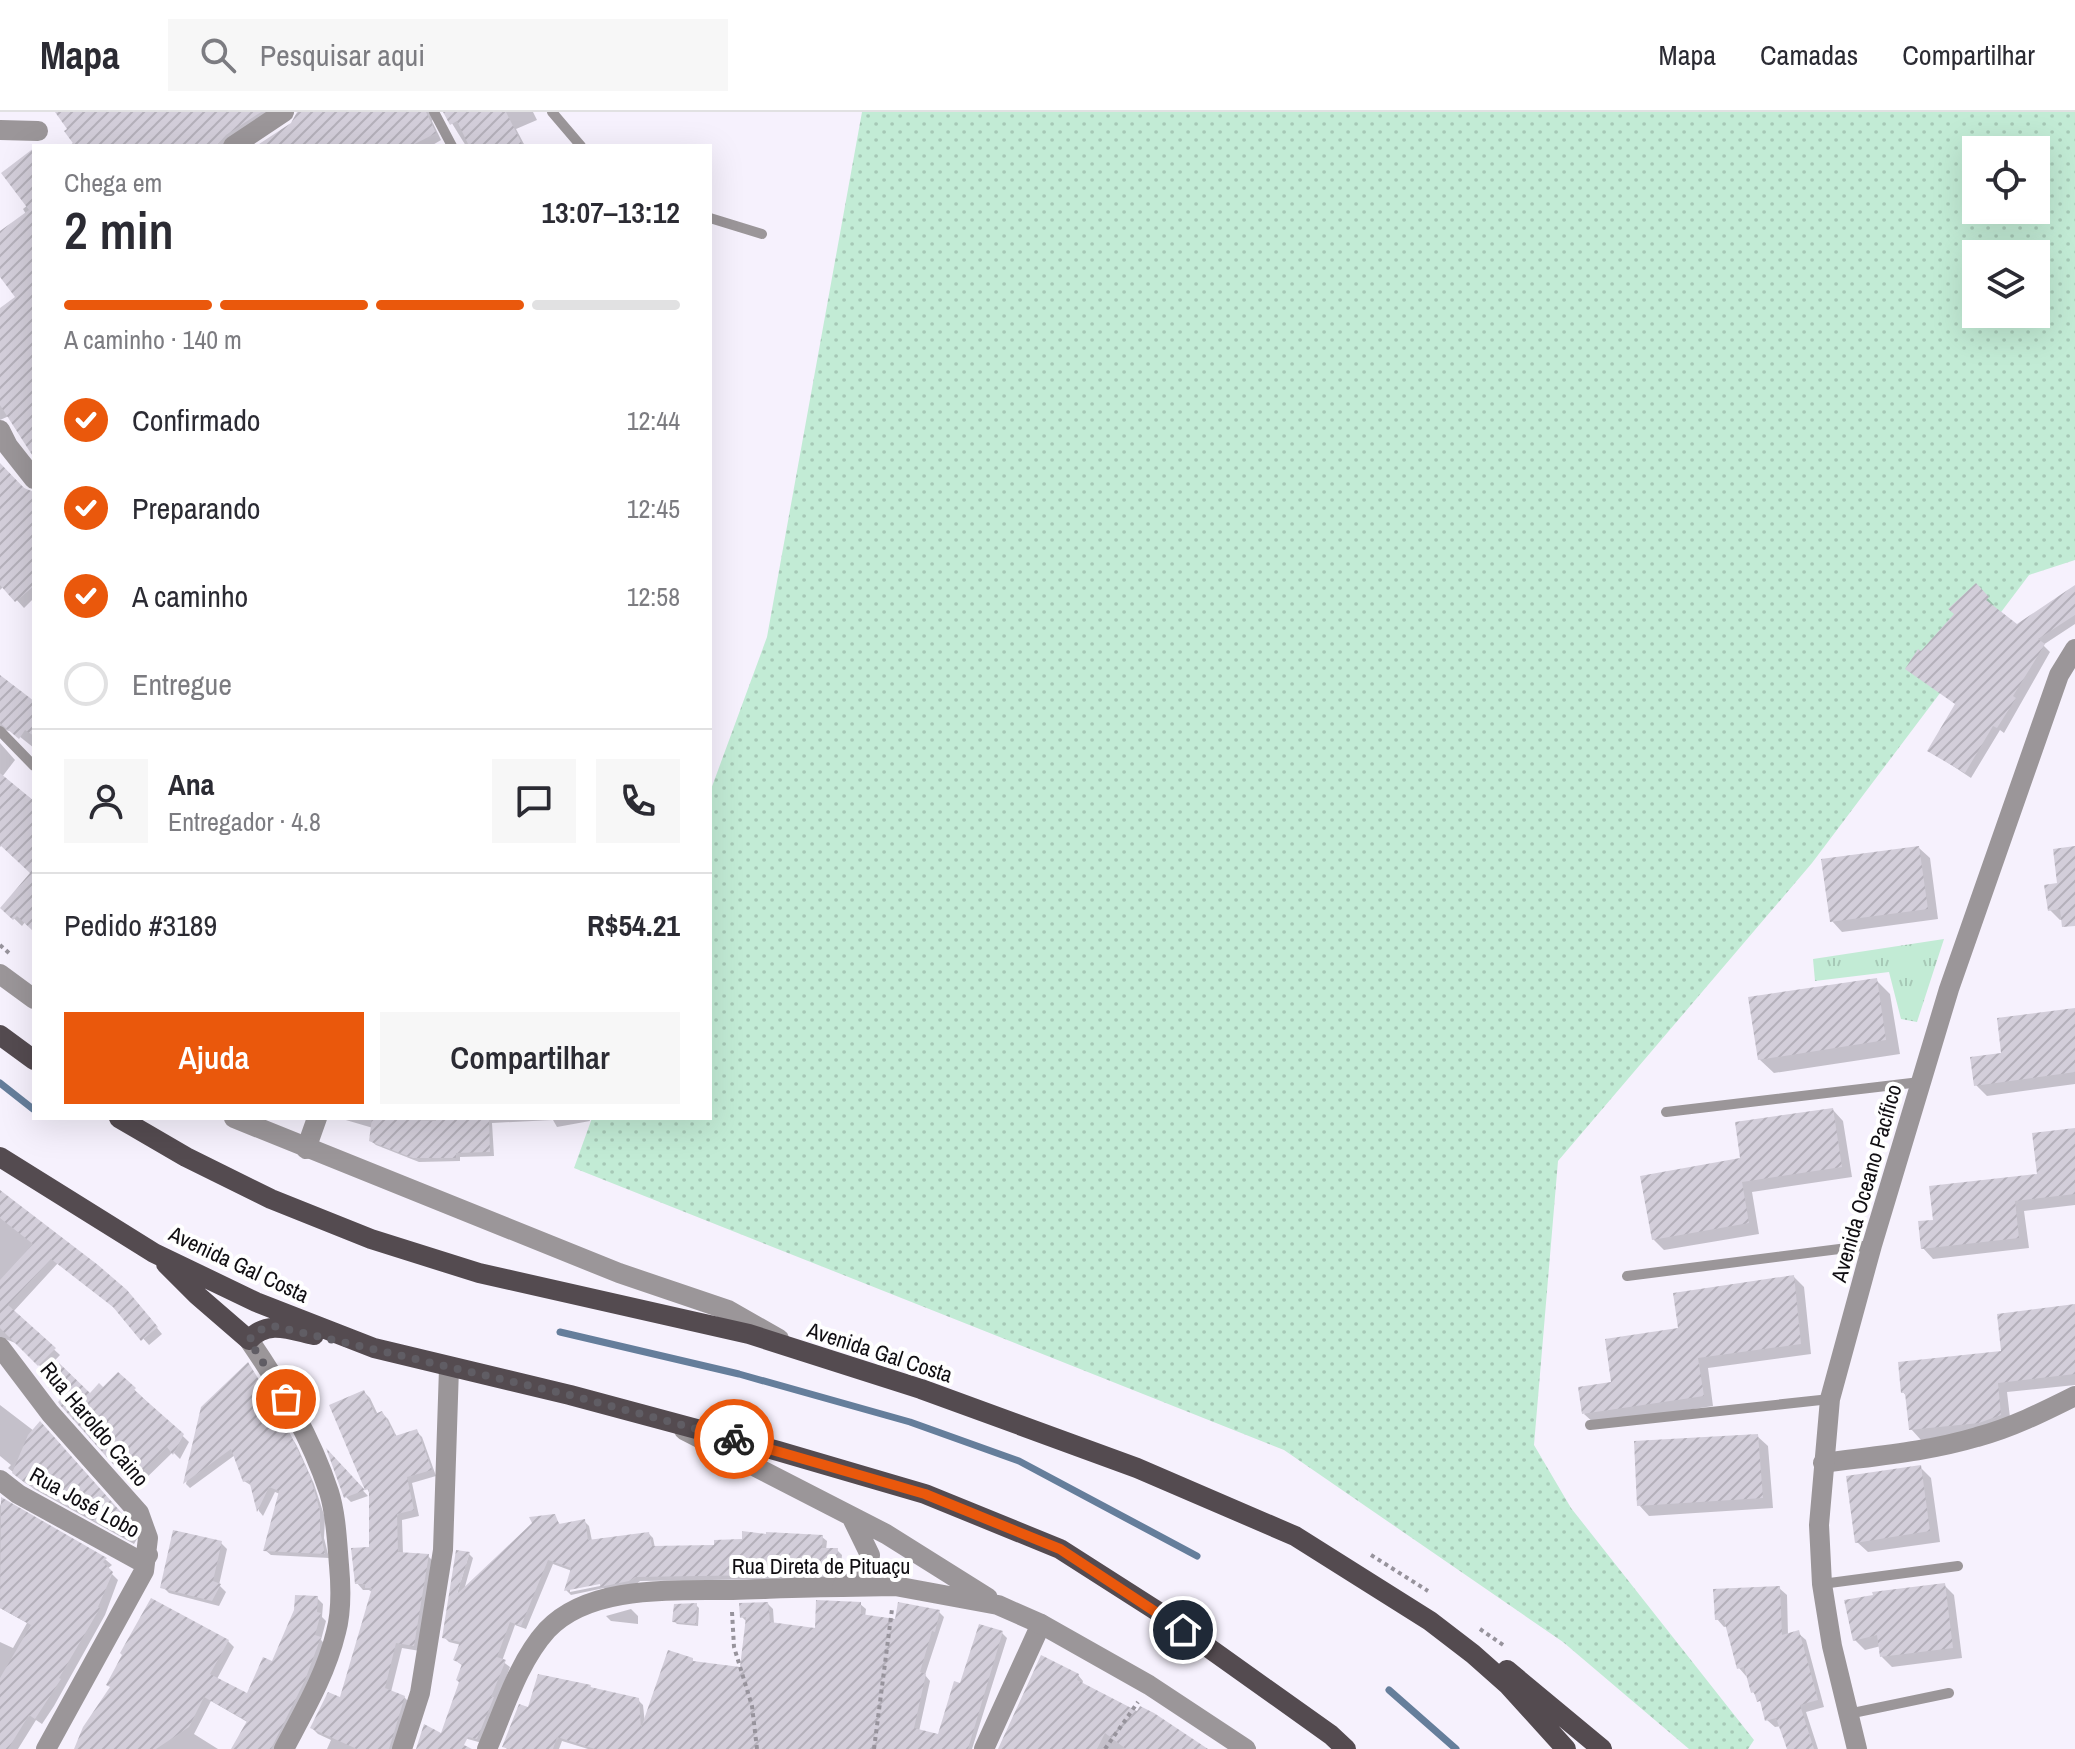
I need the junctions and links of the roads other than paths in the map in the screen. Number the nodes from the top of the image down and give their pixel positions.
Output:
1 (284, 112) edge
2 (434, 112) edge
3 (552, 112) edge
4 (0, 130) edge
5 (42, 130) edge
6 (236, 144) edge
7 (451, 144) edge
8 (579, 144) edge
9 (712, 219) edge
10 (762, 234) dead end
11 (3, 440) edge
12 (32, 476) edge
13 (2075, 649) edge
14 (0, 731) edge
15 (32, 764) edge
16 (0, 974) edge
17 (32, 998) edge
18 (0, 1035) edge
19 (32, 1059) edge
20 (1920, 1082) junction
21 (1666, 1112) dead end
22 (122, 1120) edge
23 (239, 1120) edge
24 (316, 1120) edge
25 (306, 1149) junction
26 (0, 1157) edge
27 (1872, 1245) junction
28 (154, 1253) junction
29 (1627, 1276) dead end
30 (249, 1340) junction
31 (0, 1347) edge
32 (374, 1348) junction
33 (800, 1350) junction
34 (449, 1368) junction
35 (2075, 1396) edge
36 (1830, 1399) junction
37 (662, 1418) junction
38 (1590, 1425) dead end
39 (1823, 1463) junction
40 (0, 1480) edge
41 (852, 1518) junction
42 (148, 1555) junction
43 (1958, 1566) dead end
44 (1822, 1584) junction
45 (842, 1587) junction
46 (998, 1605) junction
47 (1041, 1624) junction
48 (1473, 1654) junction
49 (1949, 1693) dead end
50 (1848, 1714) junction
51 (46, 1749) edge
52 (284, 1749) edge
53 (402, 1749) edge
54 (487, 1749) edge
55 (984, 1749) edge
56 (1246, 1749) edge
57 (1346, 1749) edge
58 (1566, 1749) edge
59 (1602, 1749) edge
60 (1857, 1749) edge

1 - 6 street
2 - 7 lane
3 - 8 lane
4 - 5 street
9 - 10 lane
11 - 12 street
13 - 20 street, Avenida Oceano Pacífico
14 - 15 lane
16 - 17 street
18 - 19 main road
20 - 21 lane
20 - 27 street, Avenida Oceano Pacífico
22 - 33 main road, Avenida Gal Costa
23 - 25 street
24 - 25 street
25 - 33 street
26 - 28 main road, Avenida Gal Costa
27 - 29 lane
27 - 36 street, Avenida Oceano Pacífico
28 - 30 main road
28 - 32 main road, Avenida Gal Costa
30 - 32 main road
30 - 52 street
31 - 42 street, Rua Haroldo Caino
32 - 34 main road, Avenida Gal Costa
33 - 48 main road, Avenida Gal Costa
34 - 37 main road, Avenida Gal Costa
34 - 53 street
35 - 39 street
36 - 38 lane
36 - 39 street, Avenida Oceano Pacífico
37 - 41 street
37 - 57 main road, Avenida Gal Costa
39 - 44 street, Avenida Oceano Pacífico
40 - 42 street, Rua José Lobo
41 - 45 street
41 - 46 street
42 - 51 street
43 - 44 lane
44 - 50 street, Avenida Oceano Pacífico
45 - 46 street, Rua Direta de Pituaçu
45 - 54 street, Rua Direta de Pituaçu
46 - 47 street, Rua Direta de Pituaçu
47 - 55 street
47 - 56 street, Rua Direta de Pituaçu
48 - 58 main road, Avenida Gal Costa
48 - 59 main road
49 - 50 lane
50 - 60 street, Avenida Oceano Pacífico

